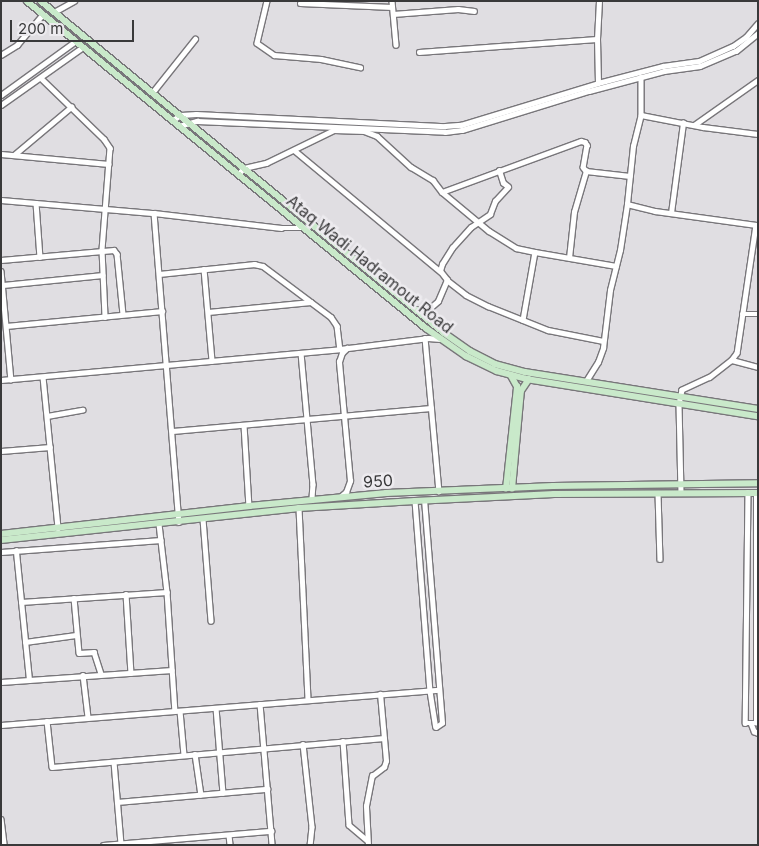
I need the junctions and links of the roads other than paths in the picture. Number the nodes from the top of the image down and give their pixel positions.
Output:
1 (27, 1) edge
2 (41, 1) edge
3 (74, 1) edge
4 (267, 1) edge
5 (392, 1) edge
6 (599, 1) edge
7 (300, 3) dead end
8 (392, 7) junction
9 (474, 11) dead end
10 (54, 12) junction
11 (393, 14) junction
12 (47, 17) junction
13 (758, 24) edge
14 (758, 33) edge
15 (195, 39) dead end
16 (597, 39) junction
17 (76, 41) junction
18 (396, 45) dead end
19 (83, 47) junction
20 (419, 52) dead end
21 (1, 55) edge
22 (360, 67) dead end
23 (641, 77) junction
24 (41, 78) junction
25 (757, 82) edge
26 (598, 83) junction
27 (152, 93) junction
28 (1, 96) edge
29 (1, 105) edge
30 (71, 107) junction
31 (181, 115) junction
32 (642, 115) junction
33 (173, 120) junction
34 (188, 122) junction
35 (684, 123) junction
36 (179, 126) junction
37 (694, 126) junction
38 (758, 134) edge
39 (294, 150) junction
40 (1, 154) edge
41 (14, 155) junction
42 (109, 164) junction
43 (244, 168) junction
44 (499, 171) junction
45 (586, 171) junction
46 (238, 174) junction
47 (630, 176) junction
48 (442, 192) junction
49 (1, 200) edge
50 (36, 203) junction
51 (627, 204) junction
52 (104, 209) junction
53 (154, 213) junction
54 (671, 213) junction
55 (480, 221) junction
56 (757, 225) edge
57 (305, 228) junction
58 (102, 250) junction
59 (535, 252) junction
60 (40, 257) junction
61 (569, 258) junction
62 (1, 260) edge
63 (616, 266) junction
64 (204, 269) junction
65 (1, 270) edge
66 (440, 271) junction
67 (159, 274) junction
68 (103, 276) junction
69 (447, 280) junction
70 (2, 285) junction
71 (311, 302) junction
72 (162, 311) junction
73 (208, 312) junction
74 (123, 314) junction
75 (742, 314) junction
76 (758, 314) edge
77 (422, 315) junction
78 (105, 316) junction
79 (523, 320) junction
80 (6, 326) junction
81 (424, 326) junction
82 (424, 339) junction
83 (442, 340) junction
84 (604, 341) junction
85 (348, 348) junction
86 (340, 349) junction
87 (301, 353) junction
88 (473, 357) junction
89 (212, 360) junction
90 (732, 360) junction
91 (166, 365) junction
92 (758, 367) edge
93 (509, 375) junction
94 (43, 376) junction
95 (529, 379) junction
96 (1, 380) edge
97 (11, 380) junction
98 (586, 381) junction
99 (681, 396) junction
100 (679, 404) junction
101 (431, 408) junction
102 (758, 409) edge
103 (82, 410) dead end
104 (47, 416) junction
105 (344, 416) junction
106 (758, 416) edge
107 (306, 419) junction
108 (244, 425) junction
109 (172, 431) junction
110 (50, 447) junction
111 (1, 451) edge
112 (682, 484) junction
113 (758, 484) edge
114 (509, 488) junction
115 (439, 491) junction
116 (748, 492) junction
117 (658, 493) junction
118 (681, 493) junction
119 (757, 493) edge
120 (508, 496) junction
121 (340, 497) junction
122 (312, 500) junction
123 (424, 500) junction
124 (415, 501) junction
125 (249, 506) junction
126 (299, 508) junction
127 (179, 514) junction
128 (203, 519) junction
129 (179, 522) junction
130 (159, 524) junction
131 (58, 528) junction
132 (1, 534) edge
133 (1, 540) edge
134 (161, 540) junction
135 (757, 547) edge
136 (16, 551) junction
137 (1, 552) edge
138 (660, 559) dead end
139 (167, 592) junction
140 (126, 594) junction
141 (74, 598) junction
142 (21, 602) junction
143 (211, 620) dead end
144 (76, 635) junction
145 (25, 642) junction
146 (172, 670) junction
147 (131, 673) junction
148 (101, 674) junction
149 (83, 675) junction
150 (757, 678) edge
151 (28, 680) junction
152 (1, 682) edge
153 (439, 690) junction
154 (430, 691) junction
155 (380, 694) junction
156 (308, 700) junction
157 (260, 704) junction
158 (216, 708) junction
159 (178, 711) junction
160 (88, 717) junction
161 (47, 721) junction
162 (751, 723) junction
163 (1, 725) edge
164 (758, 733) edge
165 (384, 738) junction
166 (344, 741) junction
167 (303, 744) junction
168 (263, 747) junction
169 (219, 751) junction
170 (195, 754) junction
171 (184, 755) junction
172 (114, 762) junction
173 (267, 789) junction
174 (223, 793) junction
175 (201, 795) junction
176 (117, 802) junction
177 (1, 819) edge
178 (271, 831) junction
179 (229, 835) junction
180 (367, 842) edge
181 (121, 843) junction
182 (4, 845) edge
183 (103, 845) edge
184 (230, 845) edge
185 (272, 845) edge
186 (310, 845) edge

1 - 12 main road, Ataq Wadi Hadramout Road
2 - 10 main road, Ataq Wadi Hadramout Road
3 - 10 street
4 - 22 street
5 - 8 street
6 - 16 street
7 - 8 street
8 - 11 street
9 - 11 street
10 - 12 main road
10 - 27 main road, Ataq Wadi Hadramout Road
11 - 18 street
12 - 17 main road, Ataq Wadi Hadramout Road
12 - 21 street
13 - 26 street
14 - 23 street
15 - 27 street
16 - 20 street
16 - 26 street
17 - 19 main road, Ataq Wadi Hadramout Road
17 - 28 street
19 - 24 street
19 - 33 main road, Ataq Wadi Hadramout Road
23 - 32 street
23 - 34 street
24 - 29 street
24 - 30 street
25 - 37 street
26 - 31 street
27 - 31 main road, Ataq Wadi Hadramout Road
30 - 41 street
30 - 42 street
31 - 33 street
31 - 34 main road, Ataq Wadi Hadramout Road
32 - 35 street
32 - 47 street
33 - 36 main road, Ataq Wadi Hadramout Road
34 - 36 street
34 - 43 main road, Ataq Wadi Hadramout Road
35 - 37 street
35 - 54 street
36 - 46 main road, Ataq Wadi Hadramout Road
37 - 38 street
39 - 43 street
39 - 48 street
39 - 66 street
40 - 41 street
41 - 42 street
42 - 52 street
43 - 46 street
43 - 77 main road, Ataq Wadi Hadramout Road
44 - 45 street
44 - 48 street
44 - 55 street
45 - 47 street
45 - 61 street
46 - 57 main road, Ataq Wadi Hadramout Road
47 - 51 street
48 - 55 street
49 - 50 street
50 - 52 street
50 - 60 street
51 - 54 street
51 - 63 street
52 - 53 street
52 - 58 street
53 - 57 street
53 - 67 street
54 - 56 street
55 - 59 street
55 - 66 street
56 - 75 street
57 - 81 main road, Ataq Wadi Hadramout Road
58 - 60 street
58 - 68 street
58 - 74 street
59 - 61 street
59 - 79 street
60 - 62 street
61 - 63 street
63 - 84 street
64 - 67 street
64 - 71 street
64 - 73 street
65 - 70 street
66 - 69 street
67 - 72 street
68 - 70 street
68 - 78 street
69 - 77 street
69 - 79 street
70 - 80 street
71 - 73 street
71 - 86 street
72 - 74 street
72 - 91 street
73 - 89 street
74 - 78 street
75 - 76 street
75 - 90 street
77 - 88 main road, Ataq Wadi Hadramout Road
78 - 80 street
79 - 84 street
80 - 97 street
81 - 82 street
81 - 83 main road, Ataq Wadi Hadramout Road
82 - 83 street
82 - 85 street
82 - 101 street
83 - 88 main road, Ataq Wadi Hadramout Road
84 - 98 street
85 - 86 street
85 - 105 street
86 - 87 street
87 - 89 street
87 - 107 street
88 - 93 main road, Ataq Wadi Hadramout Road
88 - 98 main road, Ataq Wadi Hadramout Road
89 - 91 street
90 - 92 street
90 - 99 street
91 - 94 street
91 - 109 street
93 - 95 main road, Ataq Wadi Hadramout Road
93 - 114 main road
94 - 97 street
94 - 104 street
95 - 100 main road, Ataq Wadi Hadramout Road
95 - 114 main road
96 - 97 street
98 - 99 main road, Ataq Wadi Hadramout Road
99 - 100 street
99 - 102 main road, Ataq Wadi Hadramout Road
100 - 106 main road, Ataq Wadi Hadramout Road
100 - 112 street
101 - 105 street
101 - 115 street
103 - 104 street
104 - 110 street
105 - 107 street
105 - 121 street
107 - 108 street
107 - 122 street
108 - 109 street
108 - 125 street
109 - 127 street
110 - 111 street
110 - 131 street
112 - 113 main road, 950 / 950
112 - 114 main road, 950 / 950
112 - 118 street
114 - 115 main road, 950 / 950
114 - 120 main road
115 - 121 main road, 950 / 950
116 - 118 main road, 950
116 - 119 main road, 950
116 - 162 street
117 - 118 main road, 950
117 - 120 main road, 950
117 - 138 street
119 - 135 street
120 - 123 main road, 950
121 - 122 main road, 950 / 950
122 - 125 main road, 950 / 950
123 - 124 main road, 950
123 - 153 street
124 - 126 main road, 950
124 - 154 street
125 - 127 main road, 950 / 950
126 - 128 main road, 950
126 - 156 street
127 - 129 street
127 - 131 main road, 950 / 950
128 - 129 main road, 950
128 - 143 street
129 - 130 main road, 950
130 - 133 main road, 950
130 - 134 street
131 - 132 main road, 950 / 950
134 - 136 street
134 - 139 street
135 - 150 street
136 - 137 street
136 - 142 street
139 - 140 street
139 - 146 street
140 - 141 street
140 - 147 street
141 - 142 street
141 - 144 street
142 - 145 street
144 - 145 street
144 - 148 street
145 - 151 street
146 - 147 street
146 - 159 street
147 - 148 street
148 - 149 street
149 - 151 street
149 - 160 street
150 - 162 street
151 - 152 street
153 - 154 street
153 - 154 street
154 - 155 street
155 - 156 street
155 - 165 street
156 - 157 street
157 - 158 street
157 - 168 street
158 - 159 street
158 - 169 street
159 - 160 street
159 - 171 street
160 - 161 street
161 - 163 street
161 - 172 street
162 - 164 street
165 - 166 street
165 - 180 street
166 - 167 street
166 - 180 street
167 - 168 street
167 - 186 street
168 - 169 street
168 - 173 street
169 - 170 street
169 - 174 street
170 - 171 street
170 - 175 street
171 - 172 street
172 - 176 street
173 - 174 street
173 - 178 street
174 - 175 street
175 - 176 street
176 - 181 street
177 - 182 street
178 - 179 street
178 - 185 street
179 - 181 street
179 - 184 street
181 - 183 street

